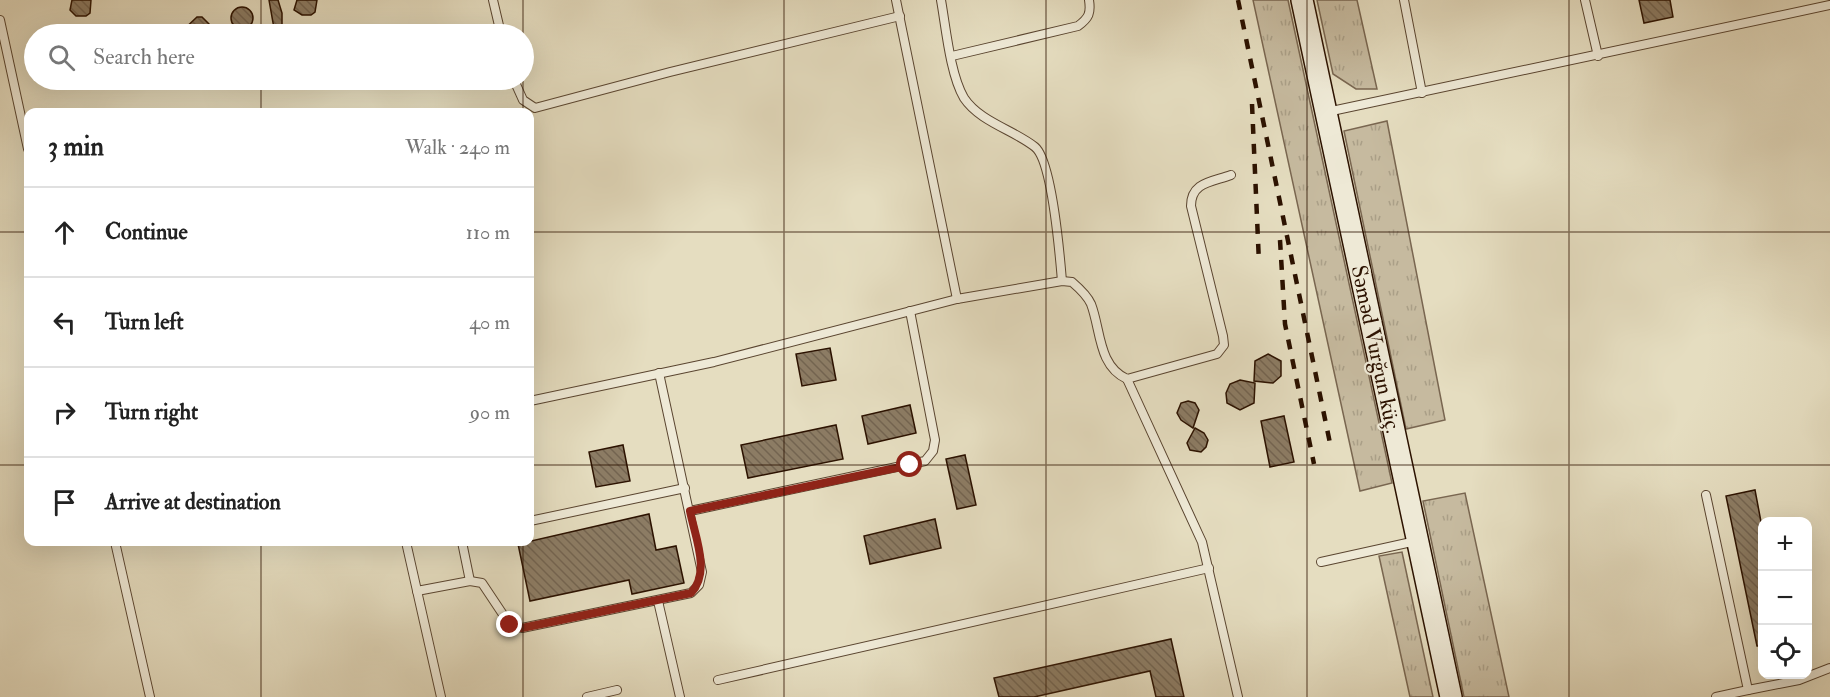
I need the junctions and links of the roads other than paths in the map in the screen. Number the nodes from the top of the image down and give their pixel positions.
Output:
1 (493, 0) edge
2 (896, 0) edge
3 (941, 0) edge
4 (1089, 0) edge
5 (1302, 0) edge
6 (1404, 0) edge
7 (1585, 0) edge
8 (1830, 5) edge
9 (900, 16) junction
10 (0, 20) edge
11 (499, 24) edge
12 (952, 56) junction
13 (1598, 56) junction
14 (518, 90) edge
15 (1422, 93) junction
16 (1326, 113) junction
17 (24, 130) edge
18 (1231, 175) dead end
19 (1062, 280) junction
20 (957, 299) junction
21 (910, 311) junction
22 (659, 373) junction
23 (1127, 379) junction
24 (534, 400) edge
25 (685, 488) junction
26 (1706, 495) dead end
27 (690, 511) junction
28 (534, 520) edge
29 (1418, 540) junction
30 (117, 546) edge
31 (407, 546) edge
32 (463, 546) edge
33 (1321, 562) dead end
34 (1209, 568) junction
35 (470, 581) junction
36 (417, 591) junction
37 (658, 601) junction
38 (1830, 668) edge
39 (718, 680) dead end
40 (617, 690) dead end
41 (1748, 690) junction
42 (1737, 695) edge
43 (150, 697) edge
44 (441, 697) edge
45 (587, 697) edge
46 (680, 697) edge
47 (1238, 697) edge
48 (1451, 697) edge
49 (1716, 697) edge

1 - 11 lane
2 - 9 lane
3 - 12 lane
4 - 12 lane
5 - 16 main road, Səməd Vurğun küç.
6 - 15 lane
7 - 13 lane
8 - 13 lane
9 - 14 lane
9 - 20 lane
10 - 17 lane
12 - 19 lane
13 - 15 lane
15 - 16 lane
16 - 29 main road, Səməd Vurğun küç.
18 - 23 lane
19 - 20 lane
19 - 23 lane
20 - 21 lane
21 - 22 lane
21 - 27 lane
22 - 24 lane
22 - 25 lane
23 - 34 lane
25 - 27 lane
25 - 28 lane
26 - 41 lane
27 - 37 lane
29 - 33 lane
29 - 48 main road, Səməd Vurğun küç.
30 - 43 lane
31 - 36 lane
32 - 35 lane
34 - 39 lane
34 - 47 lane
35 - 36 lane
35 - 37 lane
36 - 44 lane
37 - 46 lane
38 - 41 lane
40 - 45 lane
41 - 42 lane
42 - 49 lane

